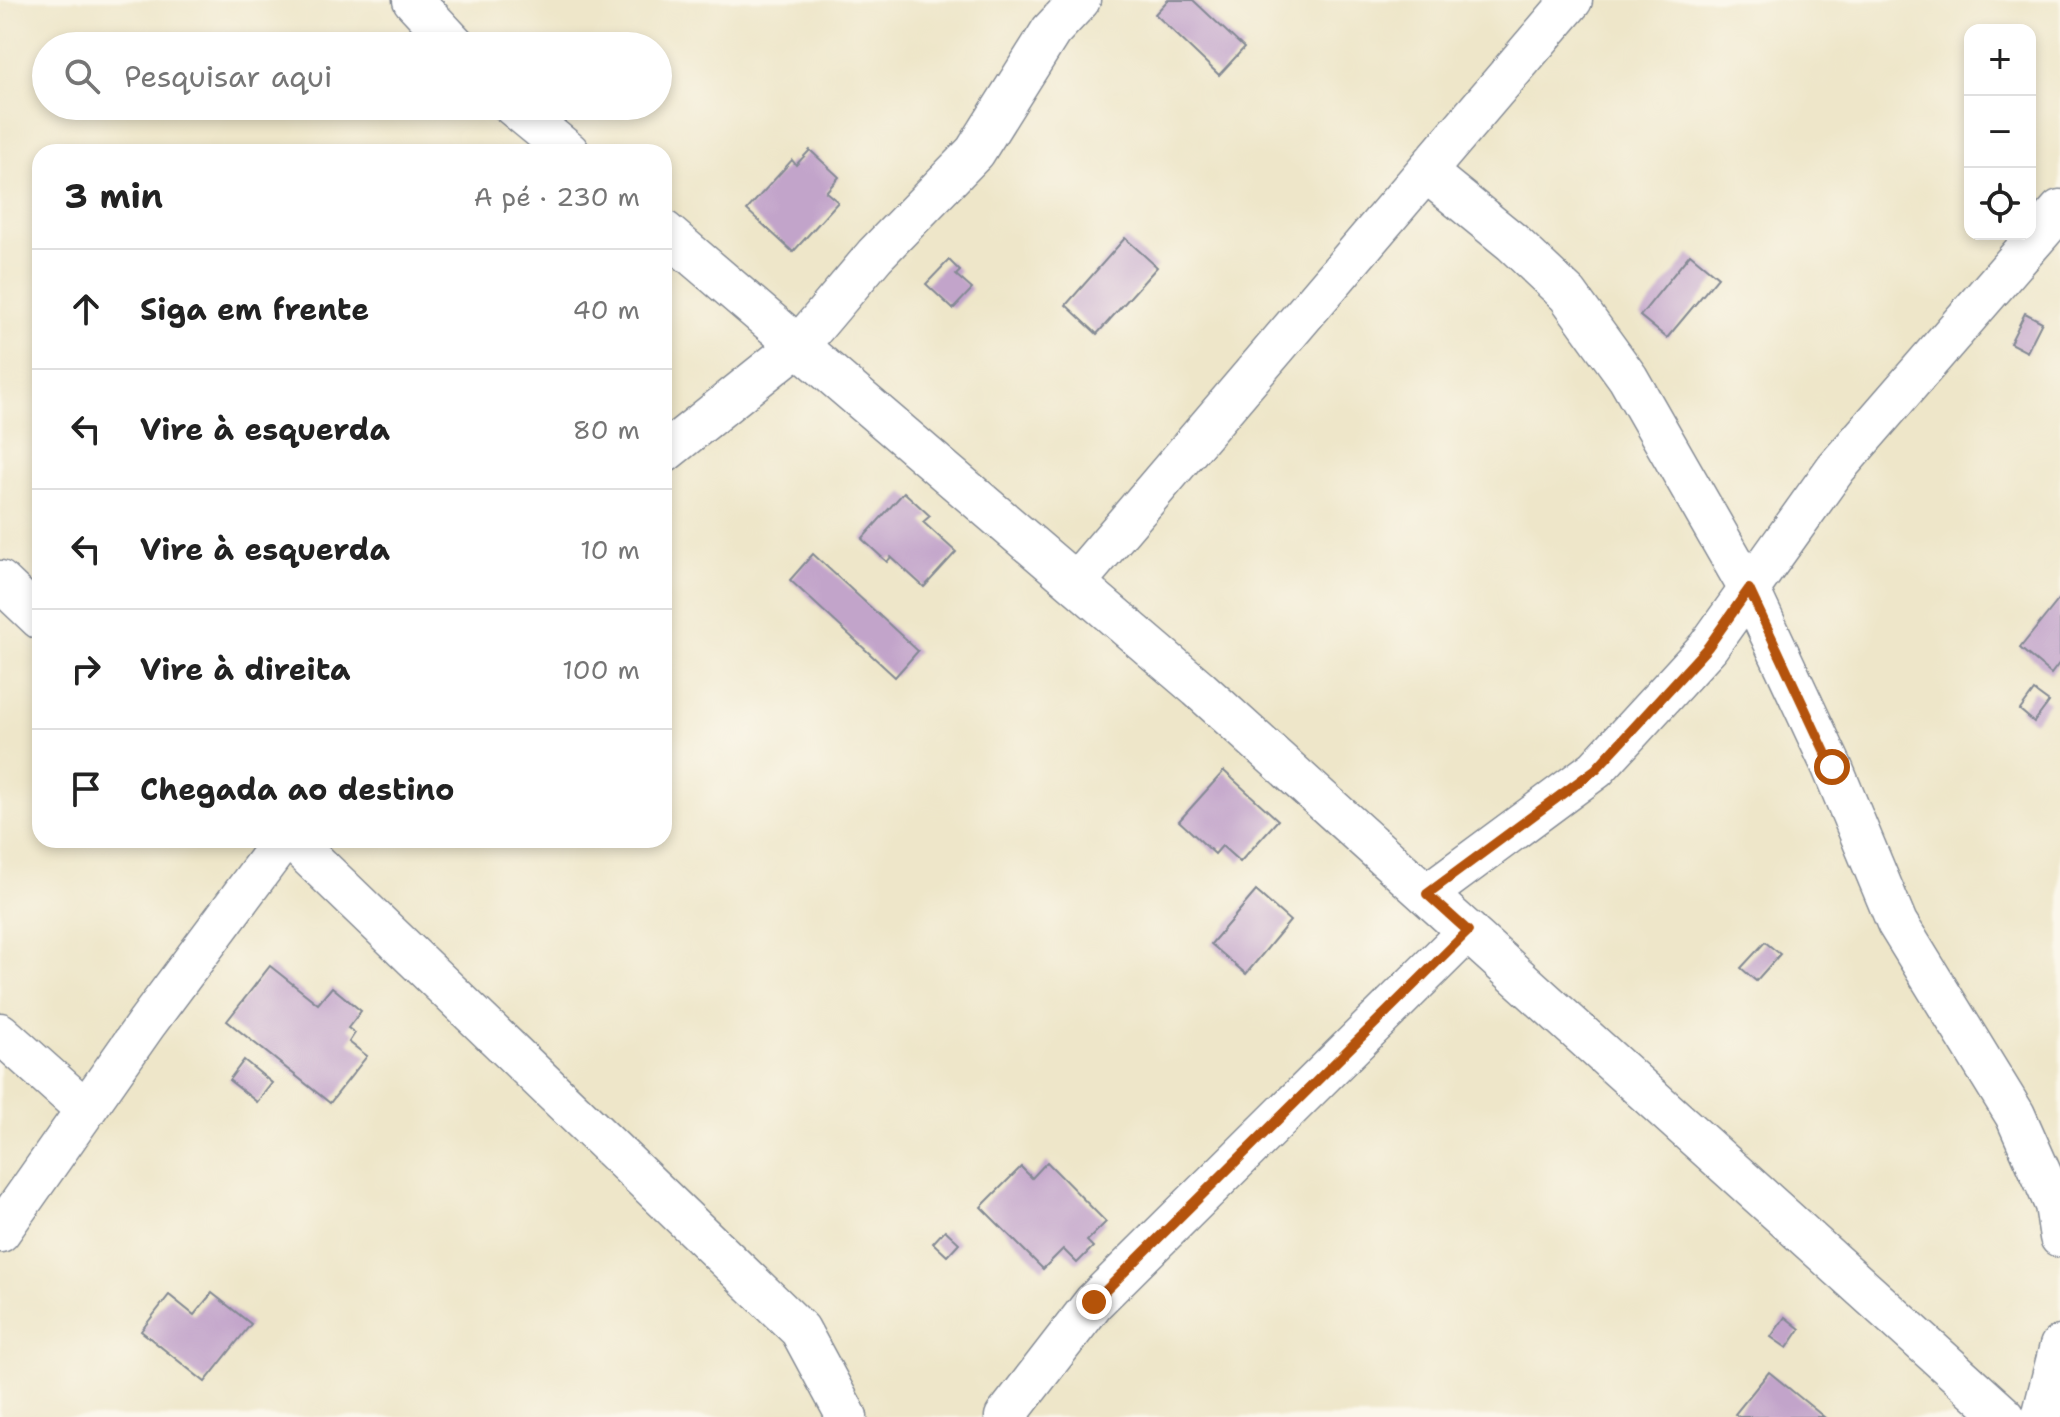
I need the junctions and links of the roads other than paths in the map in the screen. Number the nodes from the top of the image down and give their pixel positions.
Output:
1 (413, 0) edge
2 (1080, 0) edge
3 (1572, 0) edge
4 (443, 32) edge
5 (530, 120) edge
6 (559, 144) edge
7 (1426, 172) junction
8 (2060, 210) edge
9 (672, 238) edge
10 (800, 344) junction
11 (672, 447) edge
12 (0, 581) edge
13 (1076, 582) junction
14 (1749, 589) junction
15 (32, 611) edge
16 (277, 848) edge
17 (300, 848) edge
18 (1427, 894) junction
19 (1468, 931) junction
20 (0, 1033) edge
21 (85, 1109) junction
22 (0, 1232) edge
23 (2060, 1237) edge
24 (2060, 1346) edge
25 (847, 1417) edge
26 (1005, 1417) edge
27 (2005, 1417) edge
28 (2042, 1417) edge

1 - 4 street
2 - 10 street
3 - 7 street
5 - 6 street
7 - 13 street
7 - 14 street
8 - 14 street
9 - 10 street
10 - 11 street
10 - 13 street
12 - 15 street
13 - 18 street
14 - 18 street
14 - 23 street
16 - 21 street
17 - 25 street
18 - 19 street
19 - 26 street
19 - 27 street
20 - 21 street
21 - 22 street
24 - 28 street

